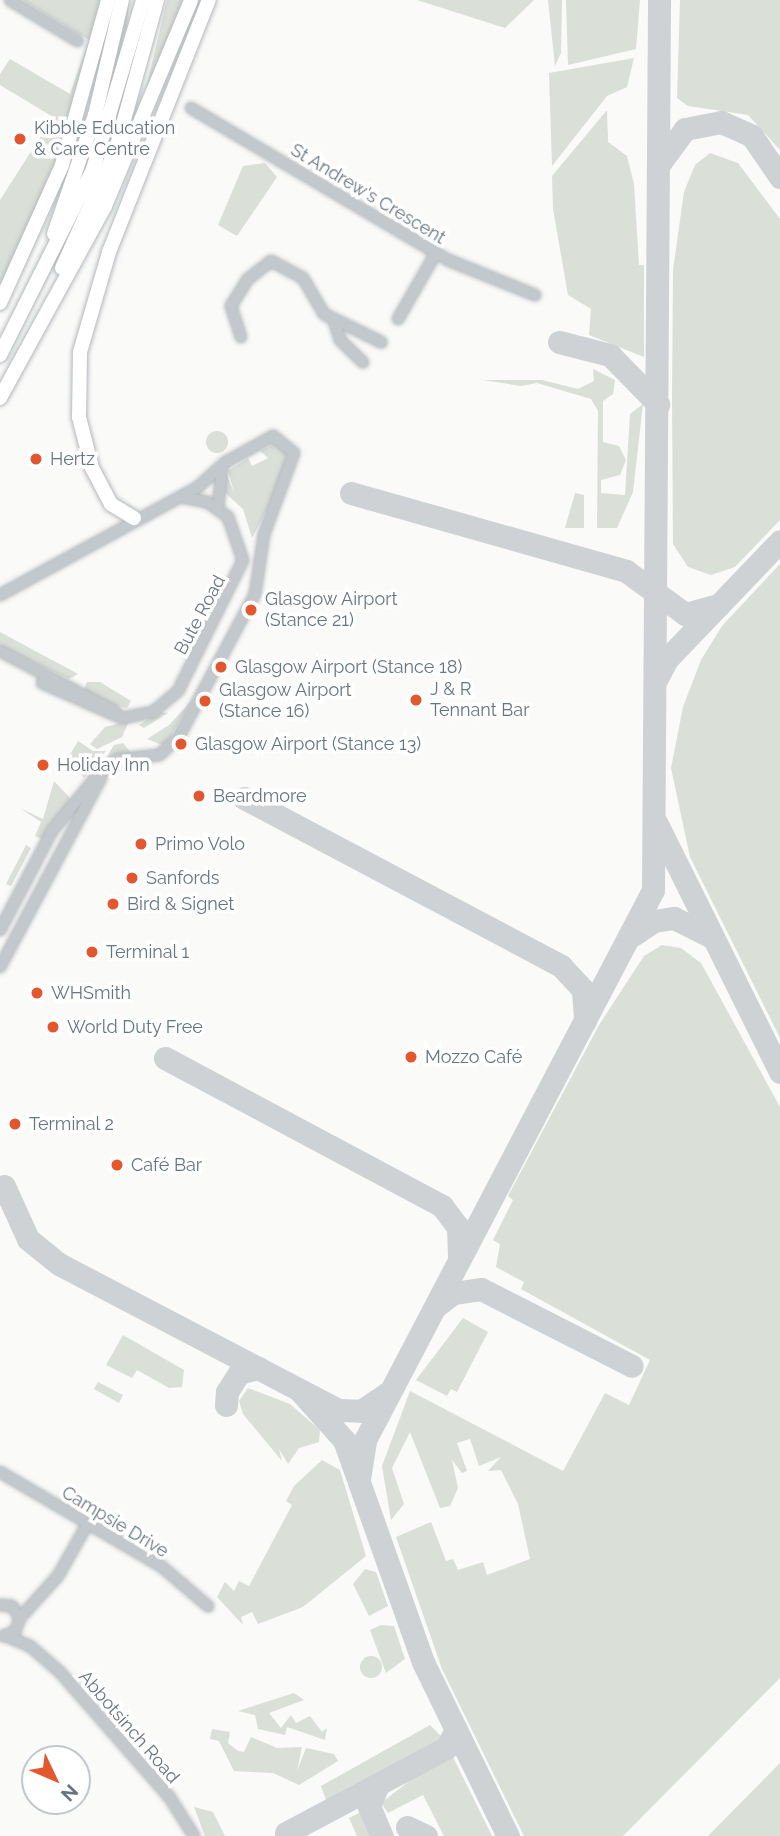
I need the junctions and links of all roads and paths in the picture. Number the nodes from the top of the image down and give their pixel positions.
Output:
1 (10, 0) edge
2 (107, 0) edge
3 (122, 0) edge
4 (143, 0) edge
5 (157, 0) edge
6 (191, 0) edge
7 (209, 0) edge
8 (78, 41) dead end
9 (191, 108) dead end
10 (436, 253) junction
11 (534, 295) dead end
12 (0, 303) edge
13 (398, 319) dead end
14 (334, 321) junction
15 (241, 337) dead end
16 (381, 342) dead end
17 (1, 353) edge
18 (363, 362) dead end
19 (0, 392) edge
20 (0, 398) edge
21 (226, 462) junction
22 (177, 498) junction
23 (218, 508) junction
24 (134, 518) junction
25 (0, 595) edge
26 (0, 651) edge
27 (42, 683) dead end
28 (172, 693) junction
29 (112, 763) junction
30 (0, 930) edge
31 (0, 967) edge
32 (0, 1472) edge
33 (88, 1523) junction
34 (38, 1598) junction
35 (0, 1605) edge
36 (12, 1606) junction
37 (208, 1606) dead end
38 (20, 1621) junction
39 (3, 1636) edge
40 (30, 1646) junction
41 (194, 1836) edge

1 - 8 street
2 - 12 highway
3 - 17 highway
4 - 17 highway
5 - 19 highway
6 - 20 highway
7 - 24 highway
9 - 10 street, St Andrew's Crescent
10 - 11 street, St Andrew's Crescent
10 - 13 street
14 - 15 street
14 - 16 street
14 - 18 street
21 - 22 street
21 - 23 street
21 - 29 street
22 - 23 street
22 - 24 street
23 - 28 street, Bute Road
24 - 25 street
26 - 28 street
27 - 28 street
29 - 30 street
29 - 31 street
32 - 33 street, Campsie Drive
33 - 34 street
33 - 37 street, Campsie Drive
34 - 36 street
34 - 38 street
35 - 36 street
36 - 38 street, Abbotsinch Road
38 - 39 street
38 - 40 street, Abbotsinch Road
39 - 40 street, Abbotsinch Road
40 - 41 street, Abbotsinch Road

